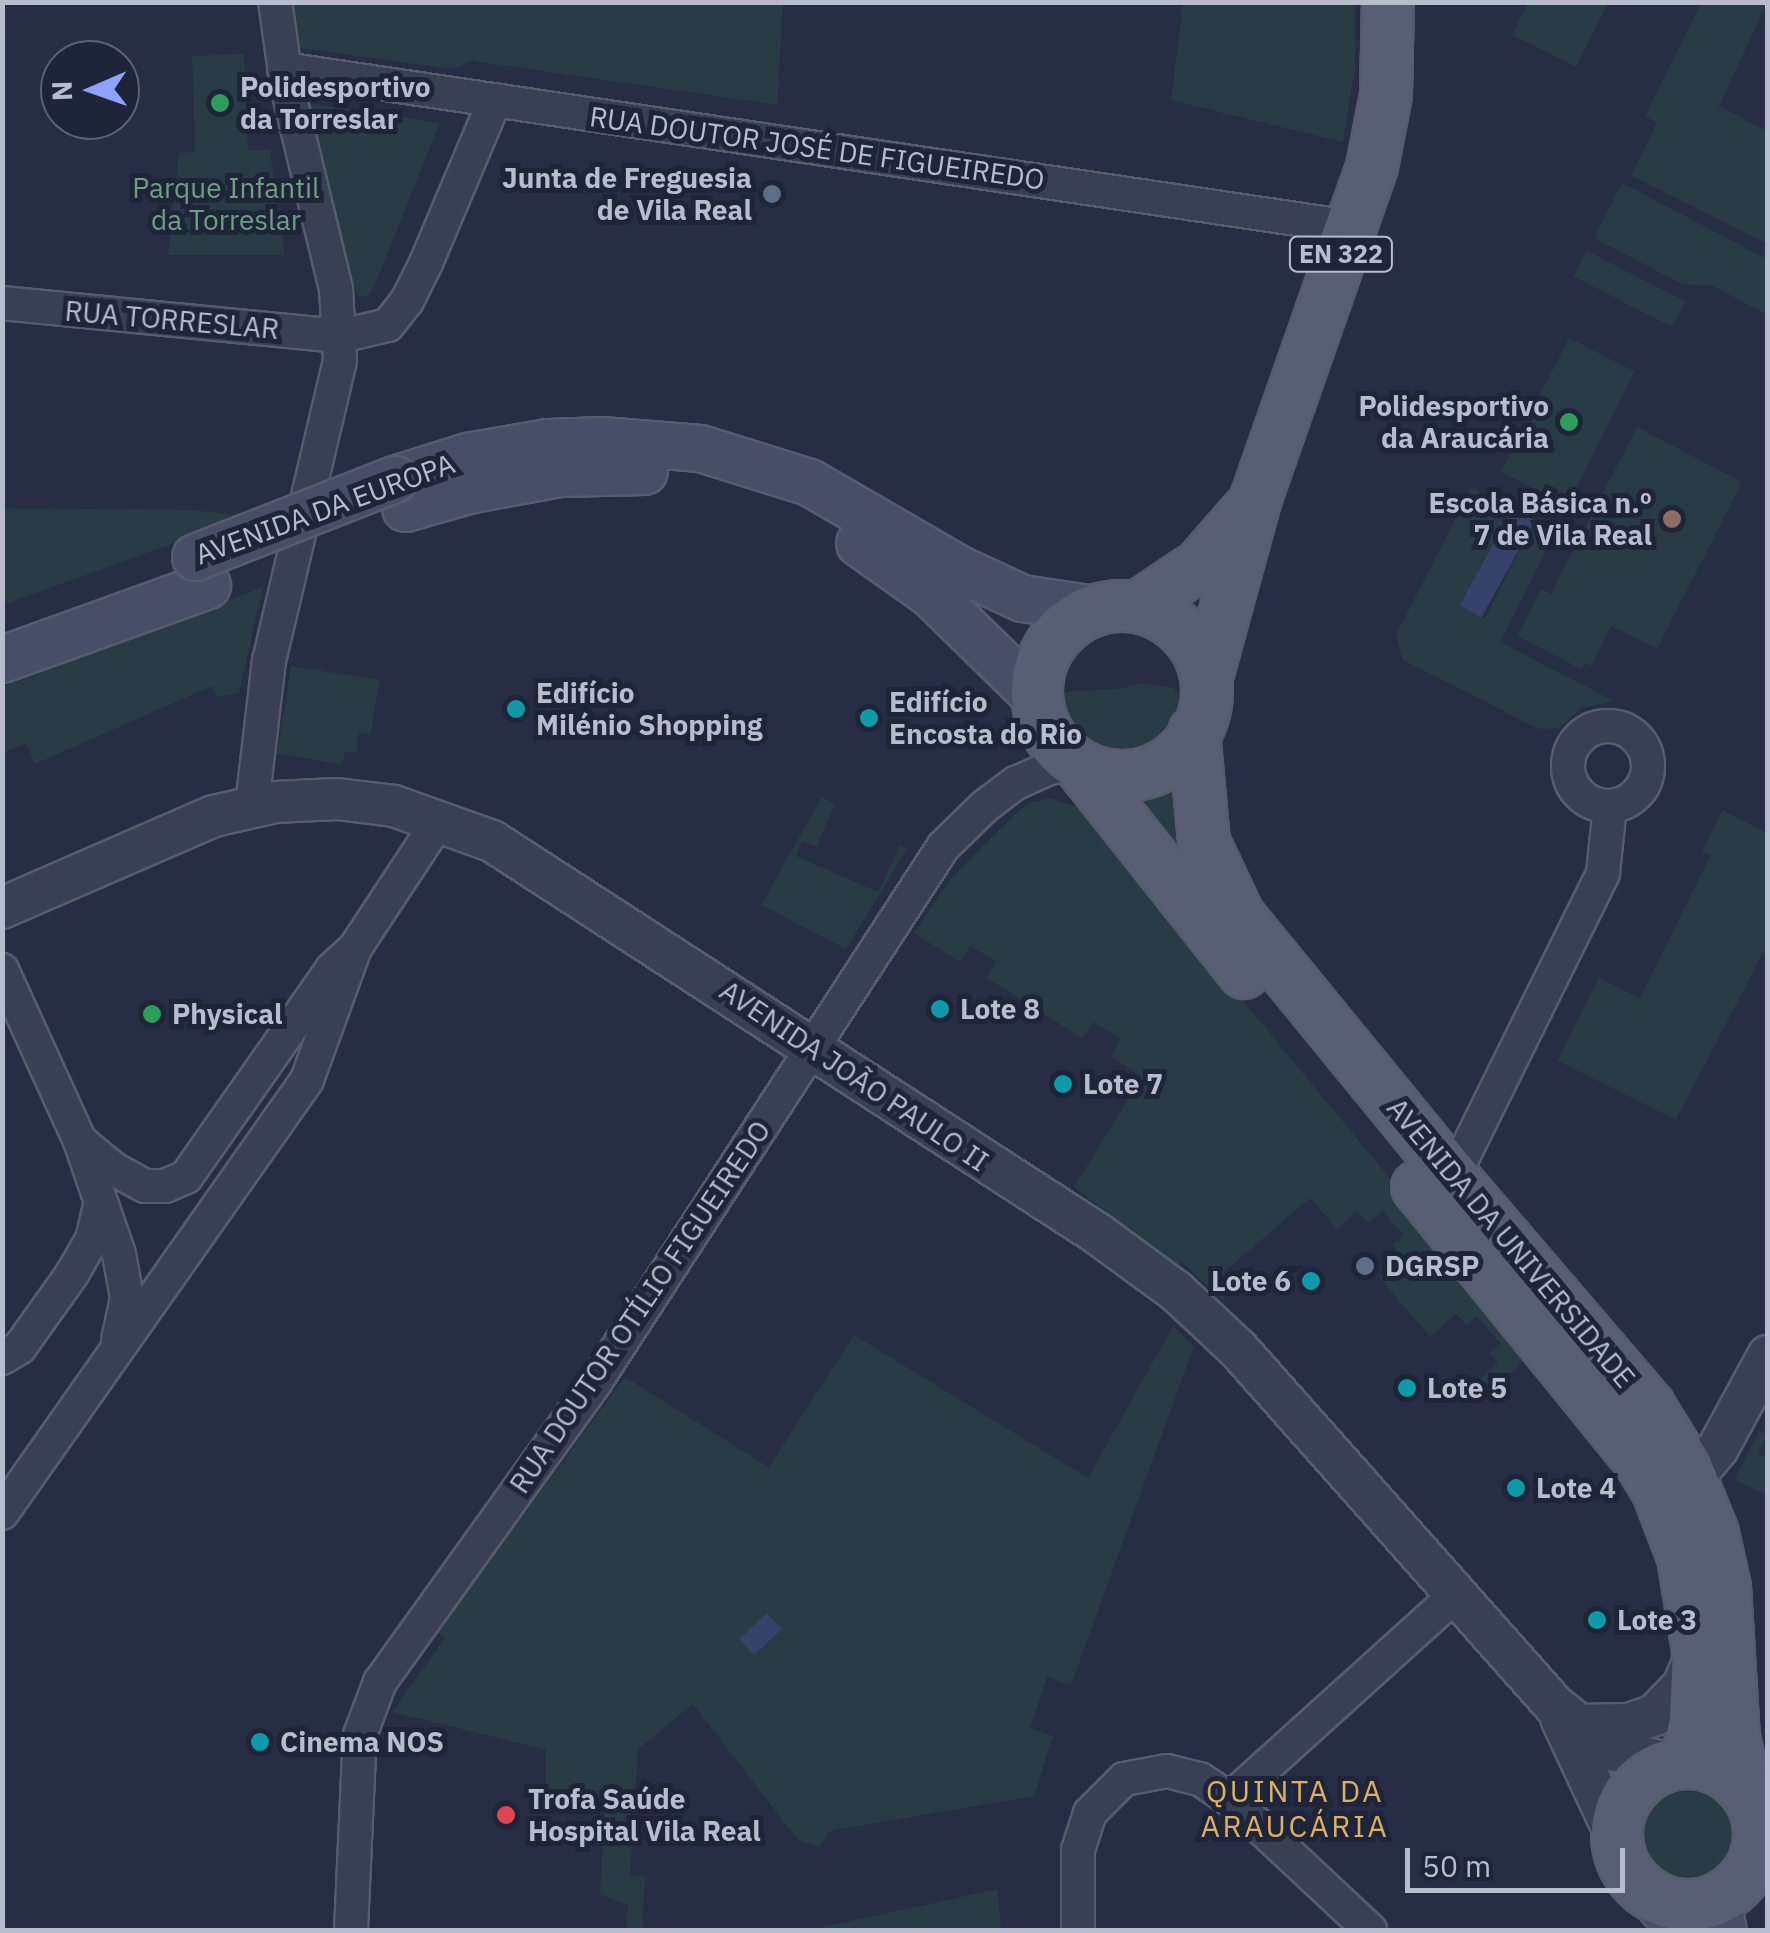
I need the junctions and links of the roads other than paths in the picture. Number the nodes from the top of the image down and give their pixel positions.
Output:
1 (276, 2) edge
2 (1388, 2) edge
3 (284, 69) junction
4 (495, 100) junction
5 (1350, 227) junction
6 (2, 303) edge
7 (341, 336) junction
8 (400, 493) junction
9 (1256, 498) junction
10 (201, 571) junction
11 (1120, 608) junction
12 (2, 626) edge
13 (2, 659) edge
14 (1207, 677) junction
15 (1035, 696) junction
16 (1194, 732) junction
17 (1078, 766) junction
18 (252, 805) junction
19 (1610, 806) dead end
20 (440, 819) junction
21 (2, 908) edge
22 (355, 948) junction
23 (2, 970) edge
24 (813, 1049) junction
25 (80, 1141) junction
26 (1453, 1177) junction
27 (100, 1206) junction
28 (2, 1358) edge
29 (111, 1358) junction
30 (1765, 1358) edge
31 (1692, 1479) junction
32 (2, 1512) edge
33 (1456, 1595) junction
34 (1698, 1650) junction
35 (1566, 1715) junction
36 (1679, 1763) junction
37 (1230, 1799) junction
38 (1757, 1816) edge
39 (1616, 1836) junction
40 (1712, 1910) edge
41 (352, 1930) edge
42 (1078, 1930) edge
43 (1370, 1930) edge

1 - 3 street
2 - 5 main road, EN 322
3 - 4 street, RUA DOUTOR JOSÉ DE FIGUEIREDO
3 - 7 street
4 - 5 street, RUA DOUTOR JOSÉ DE FIGUEIREDO
4 - 7 street
5 - 9 main road, EN 322
6 - 7 street, RUA TORRESLAR
7 - 18 street
8 - 10 main road, AVENIDA DA EUROPA
8 - 11 main road, AVENIDA DA EUROPA
8 - 15 main road, AVENIDA DA EUROPA
9 - 11 main road, EN 322
9 - 14 main road, EN 322
10 - 12 main road, AVENIDA DA EUROPA
10 - 13 main road, AVENIDA DA EUROPA
11 - 14 main road
11 - 15 main road, EN 322
14 - 16 main road, EN 322
15 - 17 main road
16 - 17 main road
16 - 26 main road, AVENIDA DA UNIVERSIDADE
17 - 24 street, RUA DOUTOR OTÍLIO FIGUEIREDO
17 - 34 main road, AVENIDA DA UNIVERSIDADE
18 - 20 street, AVENIDA JOÃO PAULO II
18 - 21 street, AVENIDA JOÃO PAULO II
19 - 26 street
20 - 22 street
20 - 24 street, AVENIDA JOÃO PAULO II
22 - 25 street
22 - 29 street
23 - 25 street
24 - 33 street, AVENIDA JOÃO PAULO II
24 - 41 street, RUA DOUTOR OTÍLIO FIGUEIREDO
25 - 27 street
26 - 31 main road, AVENIDA DA UNIVERSIDADE
27 - 28 street
27 - 29 street
29 - 32 street
30 - 31 street
31 - 38 main road, AVENIDA DA UNIVERSIDADE
33 - 35 street, AVENIDA JOÃO PAULO II
33 - 37 street
34 - 35 street
34 - 36 main road, AVENIDA DA UNIVERSIDADE
35 - 36 street
35 - 39 street
36 - 38 main road
36 - 39 main road
37 - 42 street
37 - 43 street
38 - 40 main road
39 - 40 main road

